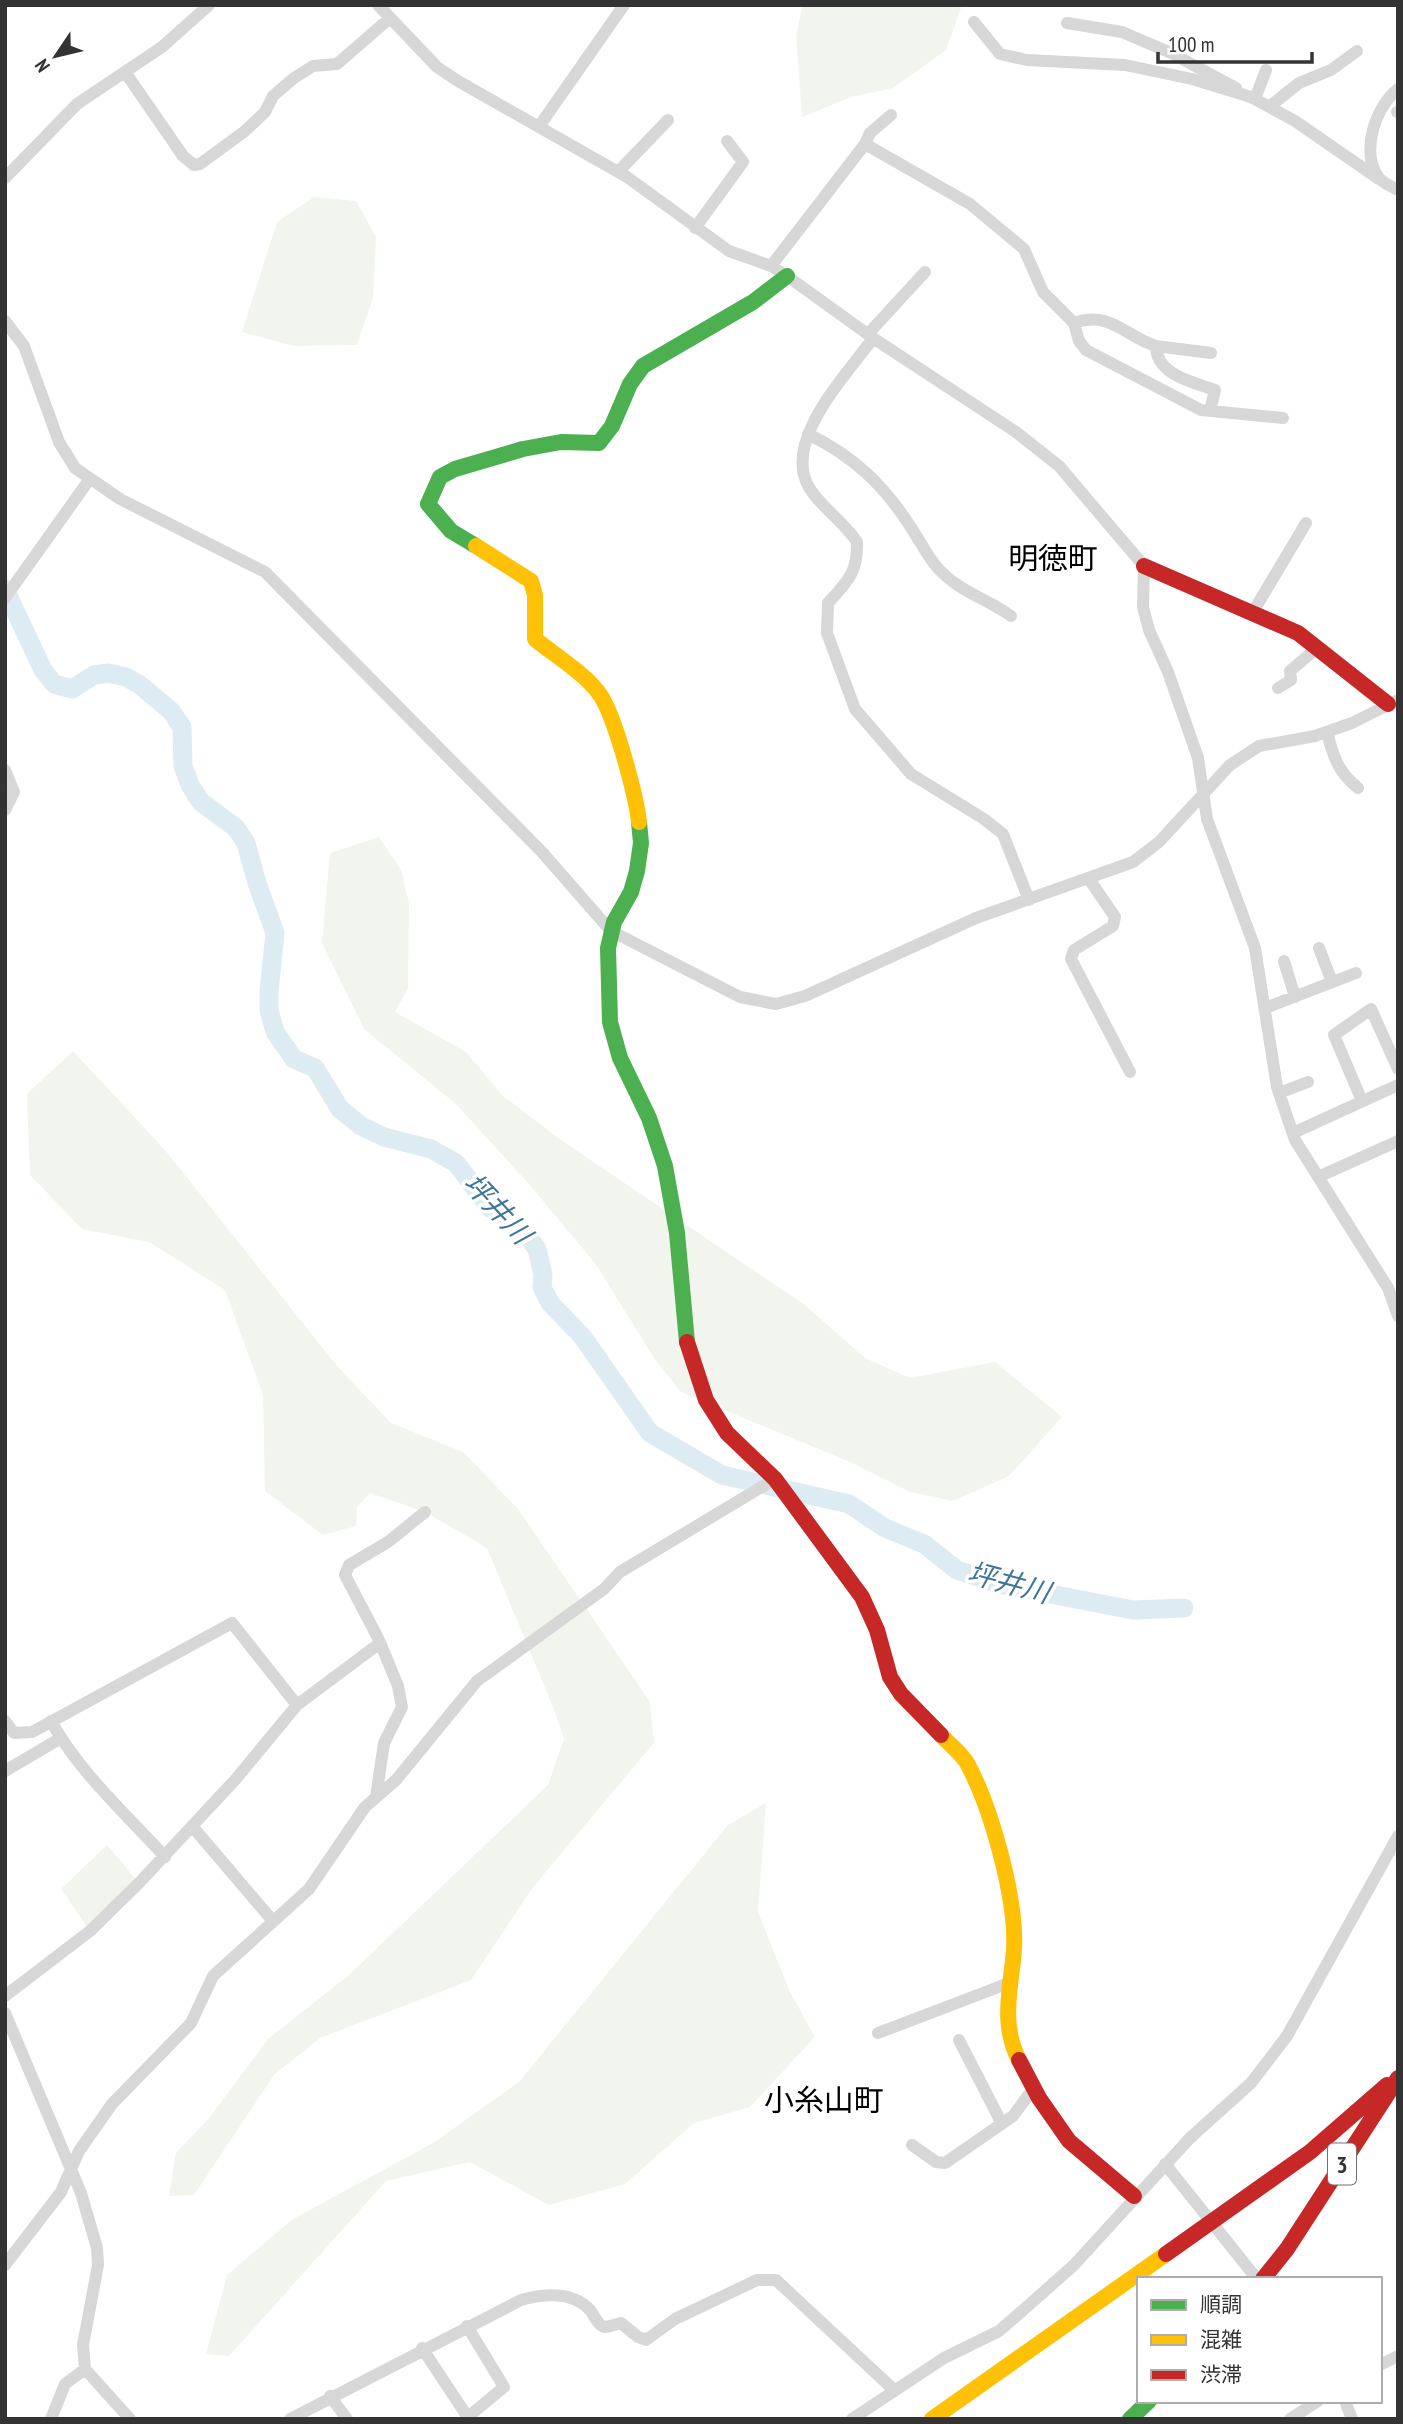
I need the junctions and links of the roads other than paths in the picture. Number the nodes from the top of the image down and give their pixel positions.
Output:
1 (209, 5) edge
2 (624, 5) edge
3 (385, 10) edge
4 (974, 22) dead end
5 (1067, 23) dead end
6 (1357, 51) dead end
7 (1266, 70) dead end
8 (125, 72) junction
9 (1398, 89) edge
10 (1253, 98) junction
11 (1269, 107) junction
12 (891, 114) dead end
13 (668, 120) dead end
14 (540, 125) junction
15 (727, 141) dead end
16 (865, 144) junction
17 (618, 172) junction
18 (5, 178) edge
19 (1380, 179) junction
20 (1398, 190) edge
21 (695, 228) junction
22 (771, 266) junction
23 (925, 272) dead end
24 (787, 276) junction
25 (5, 321) edge
26 (1074, 323) junction
27 (870, 336) junction
28 (1156, 346) junction
29 (1211, 353) dead end
30 (1210, 411) junction
31 (1283, 418) dead end
32 (808, 435) junction
33 (89, 480) junction
34 (1306, 523) dead end
35 (1143, 566) junction
36 (9, 593) edge
37 (1254, 612) junction
38 (1011, 616) dead end
39 (1317, 648) junction
40 (1278, 688) dead end
41 (1395, 705) edge
42 (1327, 732) junction
43 (5, 770) edge
44 (1358, 788) dead end
45 (1206, 794) junction
46 (5, 810) edge
47 (1089, 879) junction
48 (1029, 900) junction
49 (611, 932) junction
50 (1319, 948) dead end
51 (1284, 961) dead end
52 (1356, 973) dead end
53 (1332, 982) junction
54 (1295, 996) junction
55 (1265, 1008) junction
56 (1398, 1069) edge
57 (1130, 1072) dead end
58 (1308, 1082) dead end
59 (1398, 1085) edge
60 (1279, 1093) junction
61 (1362, 1101) junction
62 (1293, 1133) junction
63 (1398, 1141) edge
64 (1318, 1177) junction
65 (1398, 1316) edge
66 (775, 1479) junction
67 (425, 1512) dead end
68 (380, 1643) junction
69 (297, 1705) junction
70 (5, 1721) edge
71 (51, 1721) junction
72 (61, 1738) junction
73 (5, 1771) edge
74 (376, 1797) junction
75 (192, 1826) junction
76 (1398, 1836) edge
77 (165, 1857) junction
78 (272, 1920) junction
79 (1009, 1983) junction
80 (5, 1996) edge
81 (5, 2013) edge
82 (878, 2034) dead end
83 (959, 2040) dead end
84 (1398, 2077) edge
85 (1033, 2089) junction
86 (1398, 2104) edge
87 (1371, 2120) junction
88 (1002, 2124) junction
89 (912, 2145) dead end
90 (1310, 2152) junction
91 (1165, 2164) junction
92 (70, 2172) junction
93 (1135, 2196) junction
94 (1211, 2223) junction
95 (1287, 2249) junction
96 (5, 2265) edge
97 (1255, 2277) edge
98 (1265, 2277) edge
99 (467, 2326) junction
100 (422, 2348) junction
101 (1398, 2356) edge
102 (1382, 2364) edge
103 (85, 2369) junction
104 (893, 2389) junction
105 (330, 2396) junction
106 (1147, 2403) edge
107 (1315, 2403) edge
108 (469, 2418) edge
109 (51, 2419) edge
110 (130, 2419) edge
111 (290, 2419) edge
112 (347, 2419) edge
113 (852, 2419) edge
114 (932, 2419) edge
115 (1130, 2419) edge
116 (1290, 2419) edge

1 - 8 street
2 - 14 street
3 - 8 street
3 - 14 street
4 - 10 street
5 - 10 street
6 - 11 street
7 - 10 street
8 - 18 street
9 - 19 street
10 - 11 street
11 - 19 street
12 - 16 street
13 - 17 street
14 - 17 street
15 - 21 street
16 - 22 street
16 - 26 street
17 - 21 street
19 - 20 street
21 - 22 street
22 - 24 street
23 - 27 street
24 - 27 street
24 - 49 main road
25 - 33 street
26 - 28 street
26 - 30 street
27 - 32 street
27 - 35 street
28 - 29 street
28 - 30 street
30 - 31 street
32 - 38 street
32 - 48 street
33 - 36 street
33 - 49 street
34 - 37 street
35 - 37 main road
35 - 45 street
37 - 39 main road
39 - 40 street
39 - 41 main road
41 - 42 street
42 - 44 street
42 - 45 street
43 - 46 street
45 - 47 street
45 - 55 street
47 - 48 street
47 - 57 street
48 - 49 street
49 - 66 main road
50 - 53 street
51 - 54 street
52 - 53 street
53 - 54 street
54 - 55 street
55 - 60 street
56 - 61 street
58 - 60 street
59 - 61 street
60 - 62 street
61 - 62 street
62 - 64 street
63 - 64 street
64 - 65 street
66 - 74 street
66 - 79 main road
67 - 68 street
68 - 69 street
68 - 74 street
69 - 71 street
69 - 75 street
70 - 71 street
71 - 72 street
72 - 73 street
72 - 77 street
74 - 78 street
75 - 77 street
75 - 78 street
76 - 91 street
77 - 80 street
78 - 92 street
79 - 82 street
79 - 85 main road
81 - 92 street
83 - 88 street
84 - 87 main road, 3
84 - 90 main road
85 - 88 street
85 - 93 main road
86 - 87 main road
86 - 95 main road, 3
87 - 90 main road
87 - 95 main road, 3
88 - 89 street
90 - 94 main road
91 - 93 street
91 - 94 street
92 - 96 street
92 - 103 street
93 - 104 street
94 - 97 street
94 - 114 main road
95 - 98 main road, 3
99 - 100 street
99 - 104 street
99 - 108 street
100 - 105 street
100 - 108 street
101 - 102 street
103 - 109 street
103 - 110 street
104 - 113 street
105 - 111 street
105 - 112 street
106 - 115 main road
107 - 116 street

